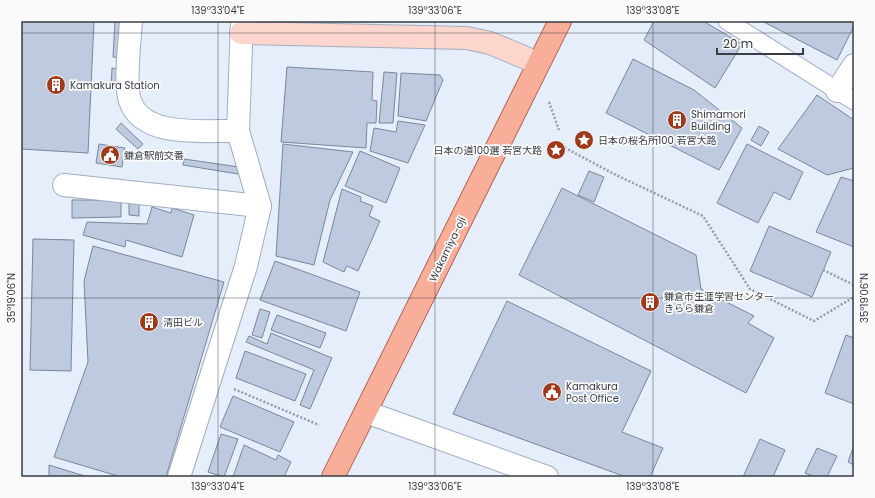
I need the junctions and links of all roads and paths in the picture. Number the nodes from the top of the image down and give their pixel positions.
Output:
1 (131, 21) edge
2 (560, 21) edge
3 (727, 21) edge
4 (241, 27) edge
5 (538, 63) junction
6 (854, 65) edge
7 (846, 96) edge
8 (549, 102) dead end
9 (559, 130) dead end
10 (238, 131) junction
11 (554, 142) dead end
12 (64, 184) dead end
13 (260, 206) junction
14 (822, 270) dead end
15 (854, 285) edge
16 (854, 297) edge
17 (211, 380) junction
18 (366, 412) junction
19 (319, 425) dead end
20 (179, 477) edge
21 (334, 477) edge
22 (546, 477) edge

1 - 10 street
2 - 5 main road, Wakamiya-oji
3 - 7 lane
4 - 5 main road
4 - 10 street
5 - 18 main road, Wakamiya-oji
6 - 7 street
8 - 9 path
10 - 13 street
11 - 16 path
12 - 13 street
13 - 17 street
14 - 15 path
17 - 19 path
17 - 20 street
18 - 21 main road, Wakamiya-oji
18 - 22 street

